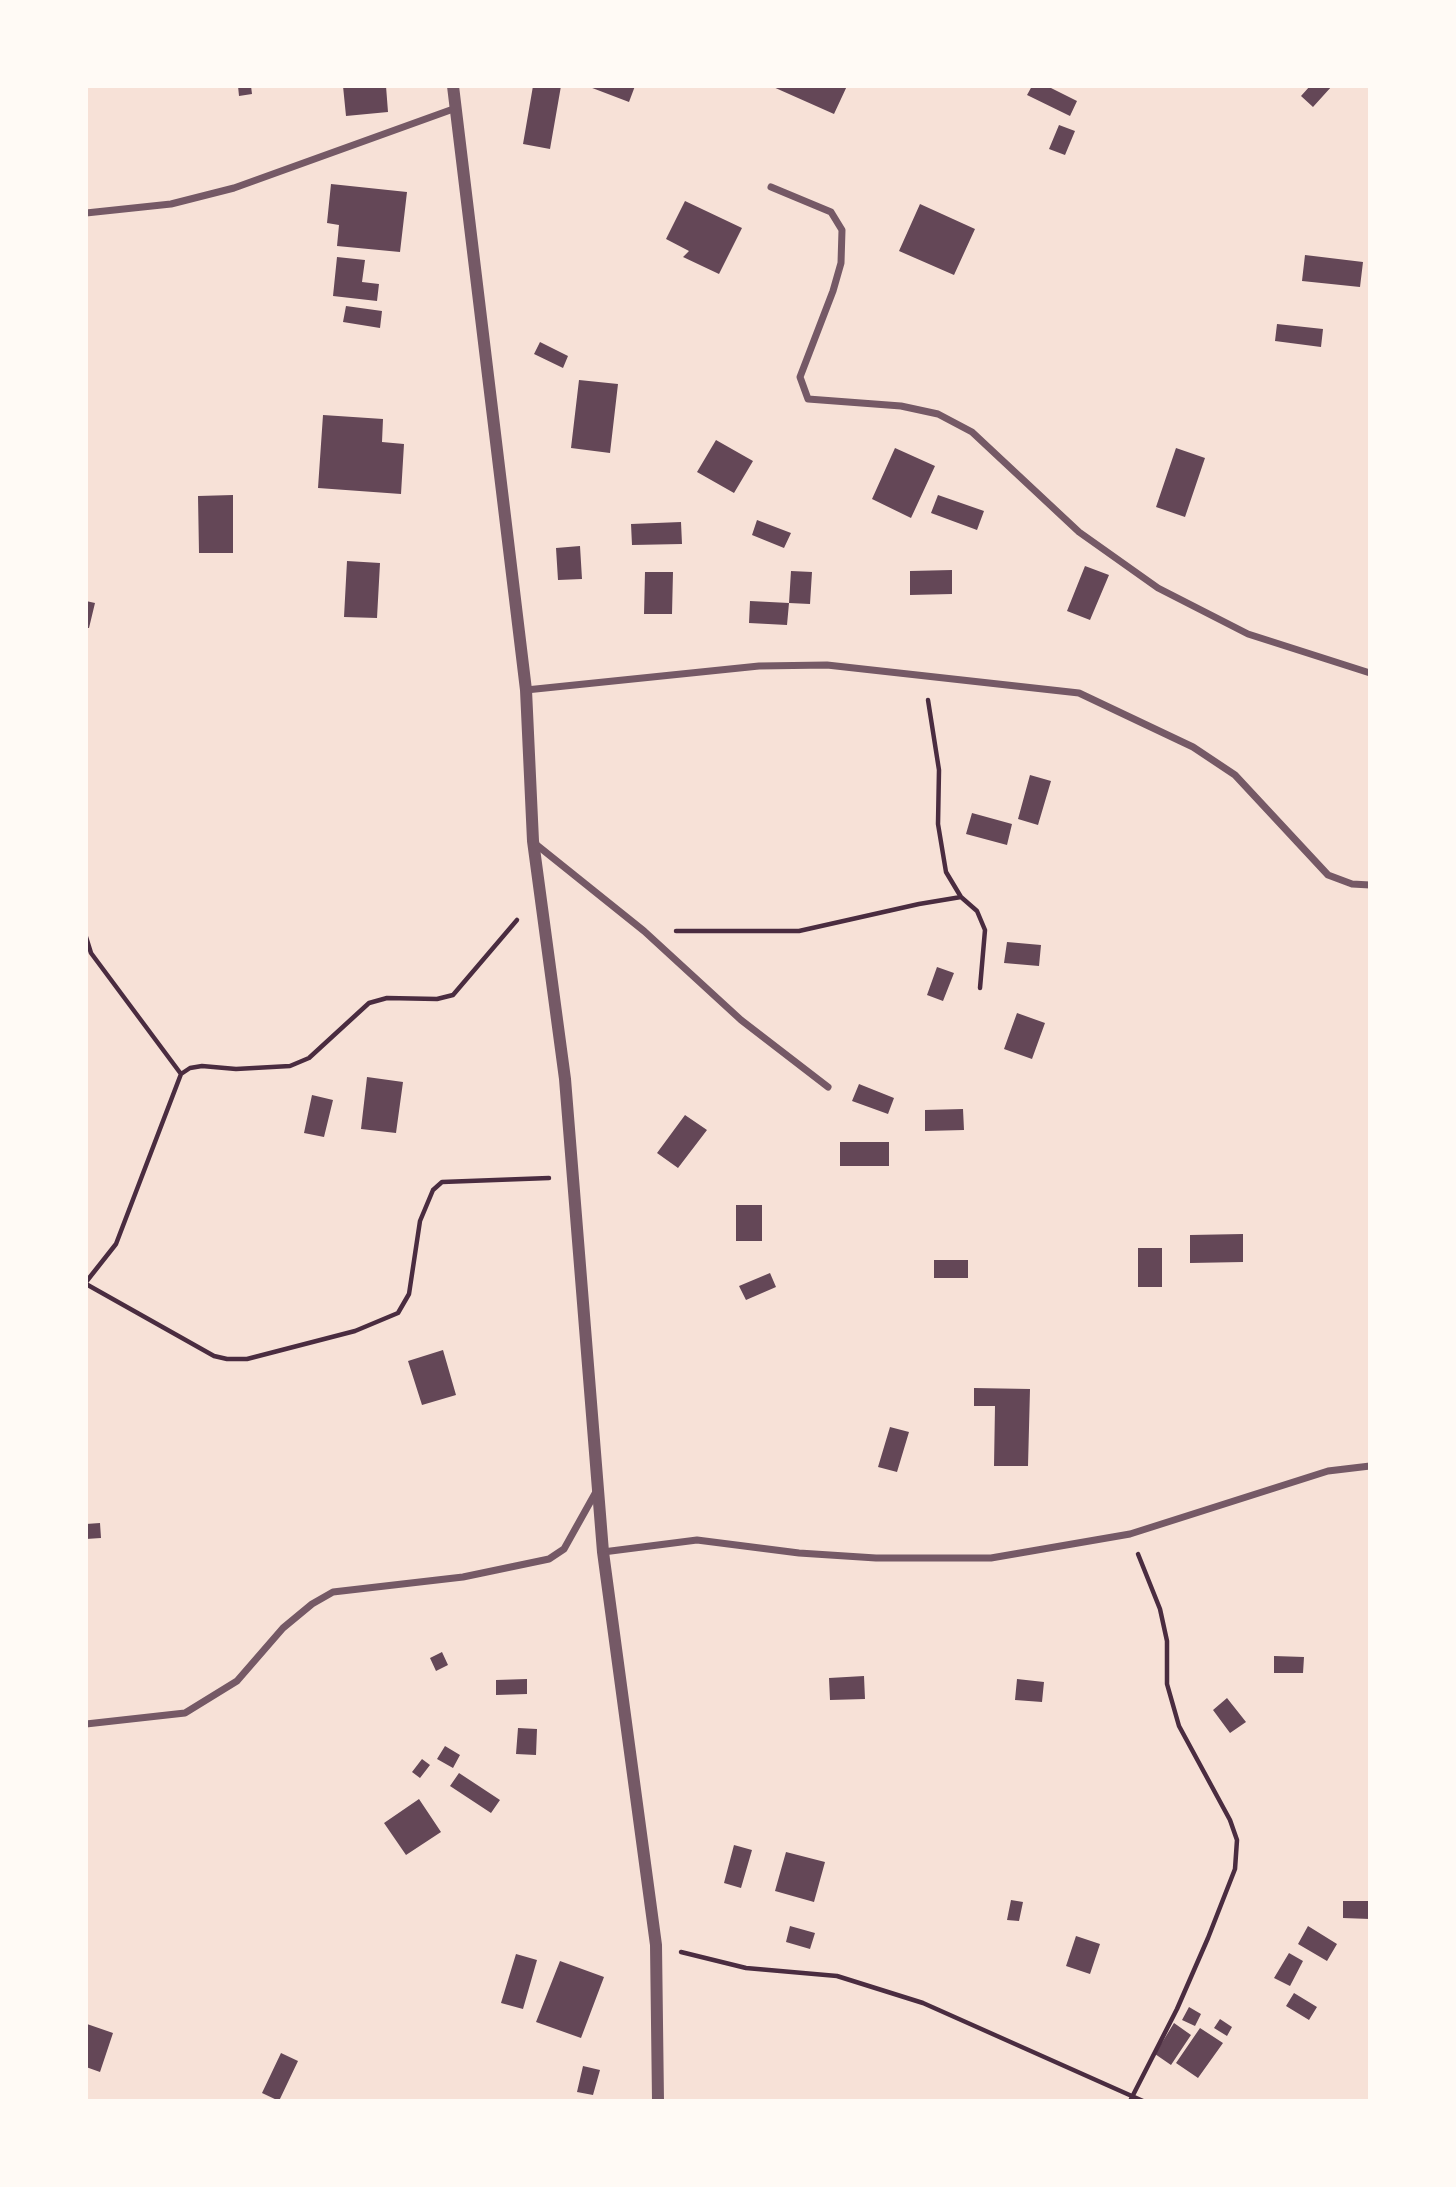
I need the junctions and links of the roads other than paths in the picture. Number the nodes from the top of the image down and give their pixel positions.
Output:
1 (453, 86) edge
2 (456, 108) junction
3 (771, 187) dead end
4 (86, 214) edge
5 (1370, 673) edge
6 (526, 690) junction
7 (533, 842) junction
8 (1370, 885) edge
9 (828, 1087) dead end
10 (1370, 1466) edge
11 (598, 1486) junction
12 (603, 1552) junction
13 (86, 1724) edge
14 (658, 2101) edge

1 - 2 street
2 - 4 street
2 - 6 street
3 - 5 street
6 - 7 street
6 - 8 street
7 - 9 street
7 - 11 street
10 - 12 street
11 - 12 street
11 - 13 street
12 - 14 street

